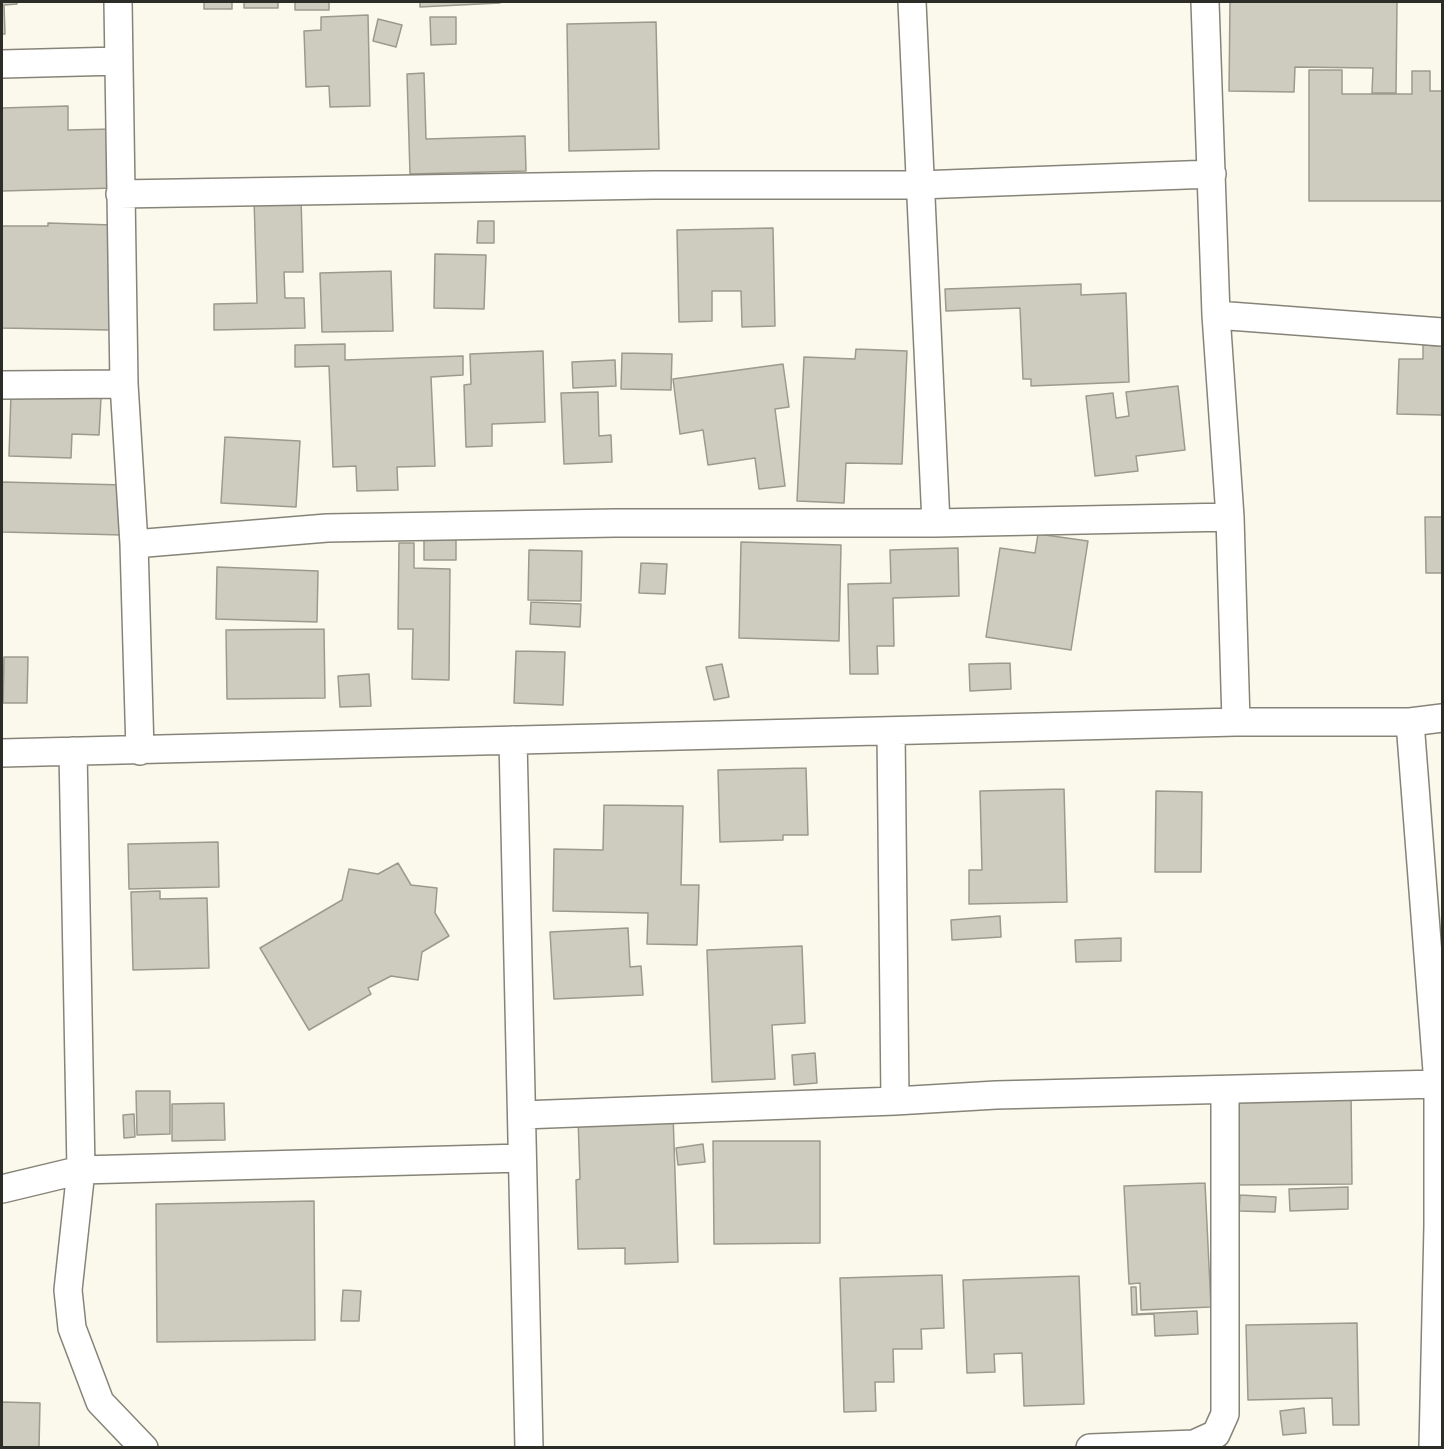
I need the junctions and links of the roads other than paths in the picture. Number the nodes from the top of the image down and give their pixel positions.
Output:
1 (118, 2) edge
2 (912, 2) edge
3 (1205, 2) edge
4 (119, 61) junction
5 (2, 64) edge
6 (1212, 174) junction
7 (919, 185) junction
8 (120, 194) junction
9 (1216, 315) junction
10 (1443, 333) edge
11 (124, 384) junction
12 (2, 386) edge
13 (1230, 518) junction
14 (936, 523) junction
15 (134, 544) junction
16 (1443, 718) edge
17 (1236, 722) junction
18 (1410, 722) junction
19 (891, 732) junction
20 (513, 740) junction
21 (73, 751) junction
22 (140, 751) junction
23 (2, 753) edge
24 (1432, 874) edge
25 (1438, 1084) junction
26 (1225, 1090) junction
27 (895, 1101) junction
28 (522, 1115) junction
29 (522, 1158) junction
30 (81, 1170) junction
31 (2, 1189) edge
32 (1440, 1226) edge
33 (144, 1448) edge
34 (529, 1448) edge
35 (1090, 1448) edge
36 (1433, 1448) edge

1 - 4 street
2 - 7 street
3 - 6 street
4 - 5 street
4 - 8 street
6 - 7 street
6 - 9 street
7 - 8 street
7 - 14 street
8 - 11 street
9 - 10 street
9 - 13 street
11 - 12 street
11 - 15 street
13 - 14 street
13 - 17 street
14 - 15 street
15 - 22 street
16 - 18 street
17 - 18 street
17 - 19 street
18 - 24 street
19 - 20 street
19 - 27 street
20 - 22 street
20 - 28 street
21 - 22 street
21 - 23 street
21 - 30 street
24 - 25 street
25 - 26 street
25 - 32 street
26 - 27 street
26 - 35 street
27 - 28 street
28 - 29 street
29 - 30 street
29 - 34 street
30 - 31 street
30 - 33 street
32 - 36 street

